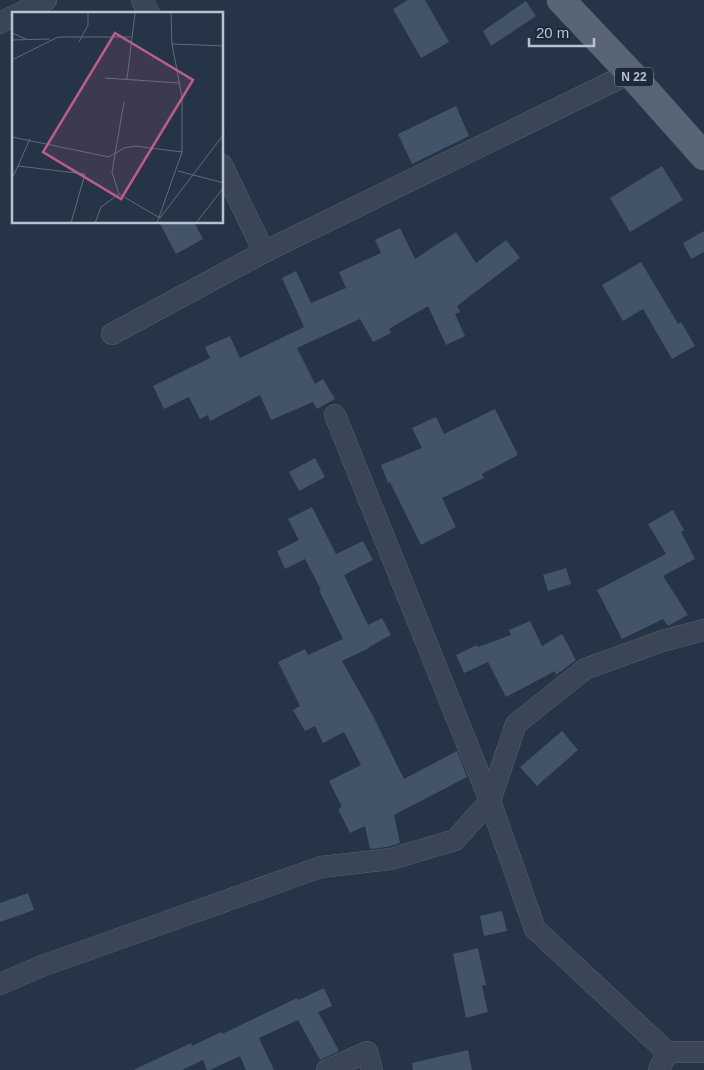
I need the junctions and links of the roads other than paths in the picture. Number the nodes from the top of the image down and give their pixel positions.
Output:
1 (46, 0) edge
2 (142, 0) edge
3 (561, 0) edge
4 (23, 12) edge
5 (148, 12) edge
6 (12, 17) edge
7 (0, 23) edge
8 (630, 73) junction
9 (704, 156) edge
10 (224, 169) edge
11 (264, 252) junction
12 (112, 334) dead end
13 (336, 415) dead end
14 (704, 630) edge
15 (490, 801) junction
16 (0, 984) edge
17 (704, 1052) edge
18 (663, 1061) edge
19 (327, 1070) edge
20 (372, 1070) edge

1 - 4 street
2 - 5 street
3 - 8 main road, N 22 / N 22
6 - 7 street
8 - 9 main road, N 22 / N 22
8 - 11 street
10 - 11 street
11 - 12 street
13 - 15 street
14 - 15 street
15 - 16 street
15 - 18 street
17 - 18 street
19 - 20 street

